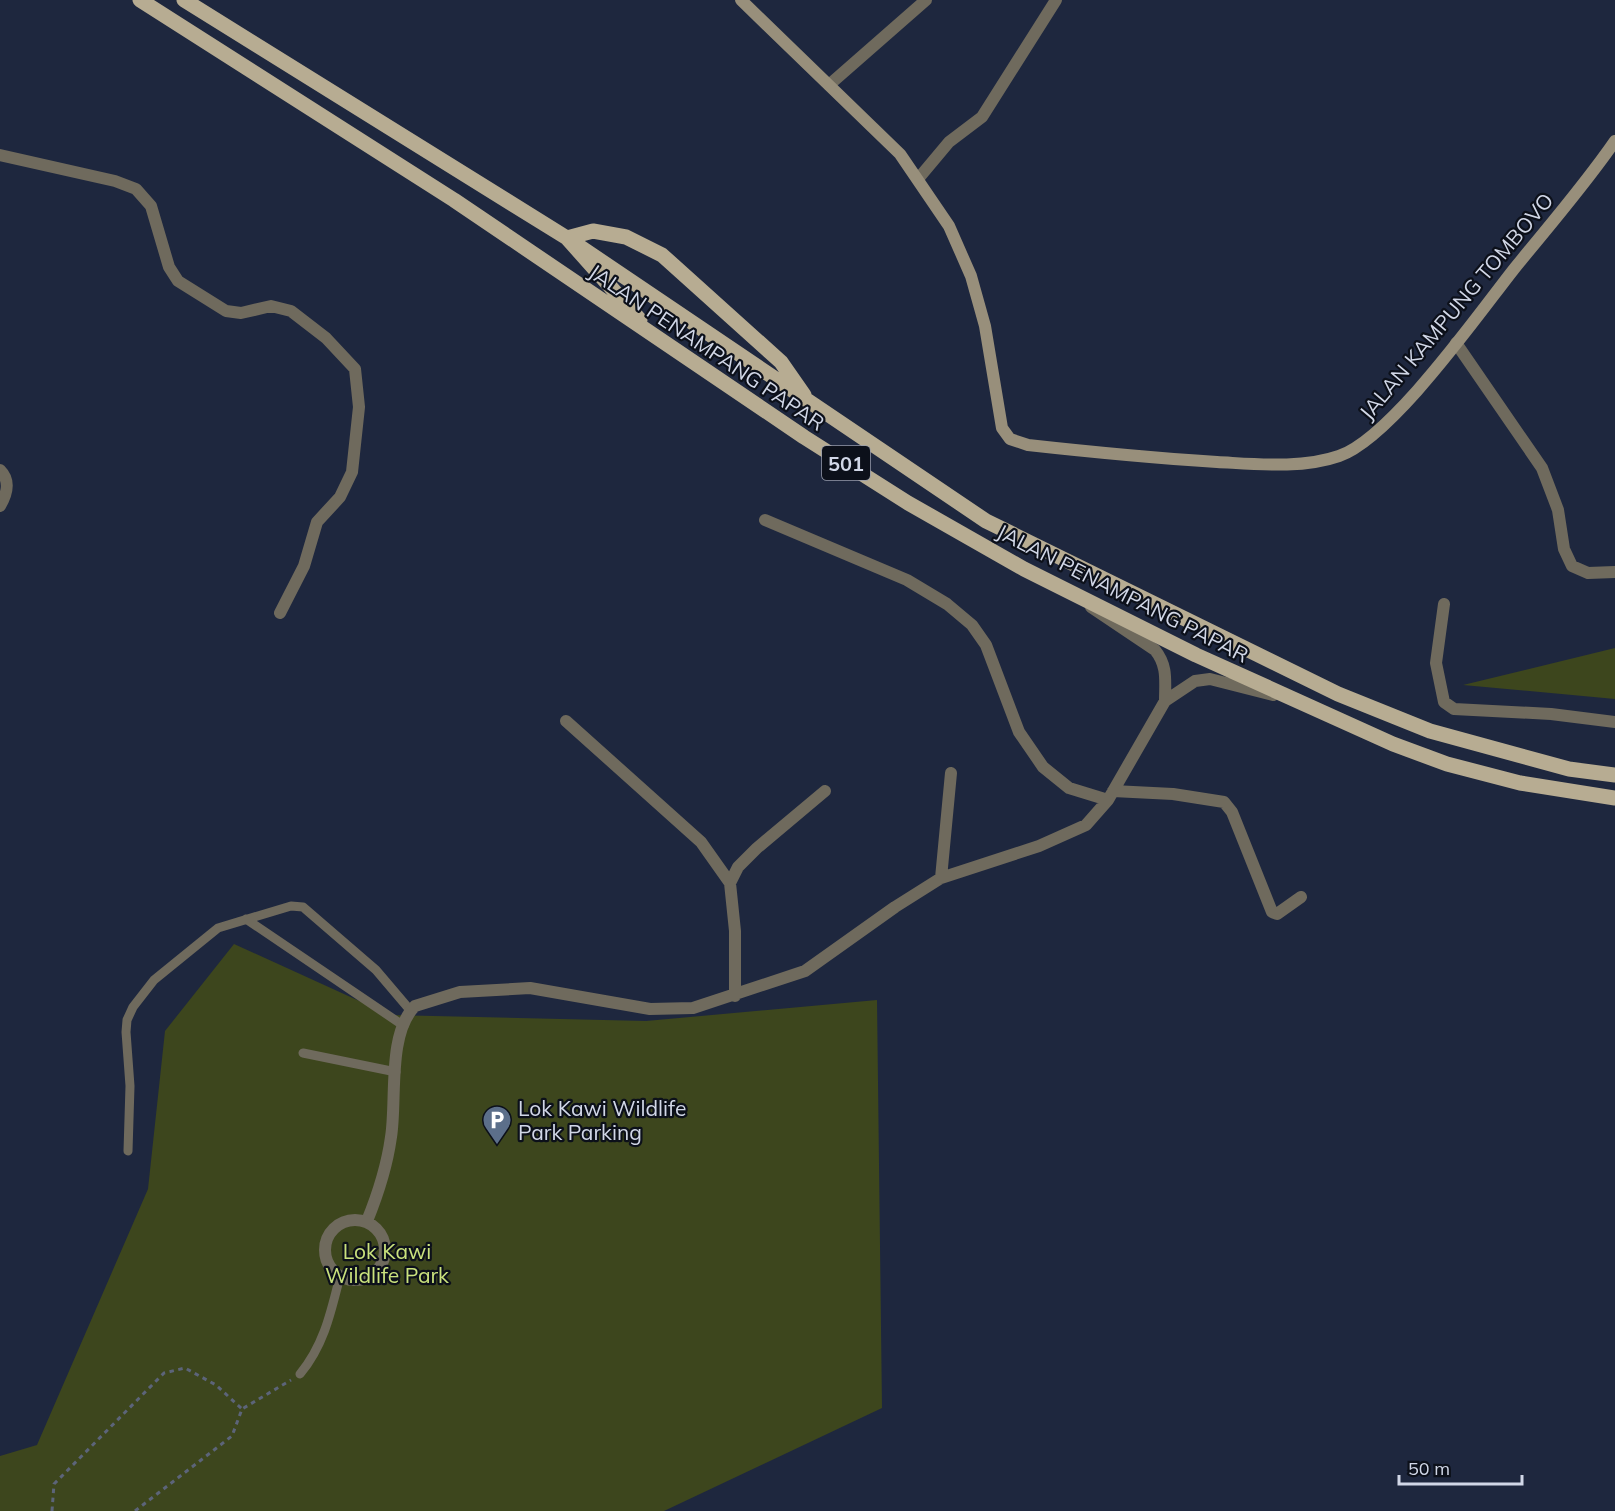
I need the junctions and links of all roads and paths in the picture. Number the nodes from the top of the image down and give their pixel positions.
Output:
1 (140, 0) edge
2 (184, 0) edge
3 (741, 0) edge
4 (926, 0) edge
5 (1056, 0) edge
6 (829, 85) junction
7 (1615, 141) edge
8 (0, 155) edge
9 (918, 179) junction
10 (567, 238) junction
11 (1456, 343) junction
12 (663, 344) junction
13 (808, 402) junction
14 (0, 470) edge
15 (0, 506) edge
16 (765, 520) dead end
17 (1615, 572) edge
18 (1077, 596) junction
19 (1444, 604) dead end
20 (280, 613) dead end
21 (1165, 701) junction
22 (1297, 702) junction
23 (566, 721) dead end
24 (1615, 722) edge
25 (951, 772) dead end
26 (1615, 775) edge
27 (825, 791) dead end
28 (1111, 796) junction
29 (1615, 798) edge
30 (941, 878) junction
31 (730, 883) junction
32 (1301, 897) dead end
33 (246, 919) junction
34 (735, 996) junction
35 (410, 1010) junction
36 (404, 1026) junction
37 (303, 1053) dead end
38 (396, 1072) junction
39 (128, 1151) dead end
40 (367, 1221) junction
41 (340, 1276) junction
42 (300, 1374) joint
43 (243, 1409) junction
44 (52, 1511) edge
45 (135, 1511) edge

1 - 12 main road, JALAN PENAMPANG PAPAR / 501
2 - 10 main road, JALAN PENAMPANG PAPAR / 501
3 - 6 street, JALAN KAMPUNG TOMBOVO
4 - 6 street
5 - 9 street
6 - 9 street, JALAN KAMPUNG TOMBOVO
7 - 11 street, JALAN KAMPUNG TOMBOVO
8 - 20 street
9 - 11 street, JALAN KAMPUNG TOMBOVO
10 - 12 main road
10 - 13 main road, JALAN PENAMPANG PAPAR / 501
10 - 13 main road
11 - 17 street
12 - 18 main road, JALAN PENAMPANG PAPAR / 501
13 - 26 main road, JALAN PENAMPANG PAPAR / 501
14 - 15 street
16 - 28 street
18 - 21 street
18 - 22 main road, JALAN PENAMPANG PAPAR / 501
19 - 24 street
21 - 22 street
21 - 28 street
22 - 29 main road, JALAN PENAMPANG PAPAR / 501
23 - 31 street
25 - 30 street
27 - 31 street
28 - 30 street
28 - 32 street
30 - 34 street
31 - 34 street
33 - 35 lane
33 - 36 lane
33 - 39 lane
34 - 35 street
35 - 36 street
36 - 38 street
37 - 38 lane
38 - 40 street
40 - 41 street
40 - 41 street
41 - 42 lane
42 - 43 path
43 - 44 path
43 - 45 path

